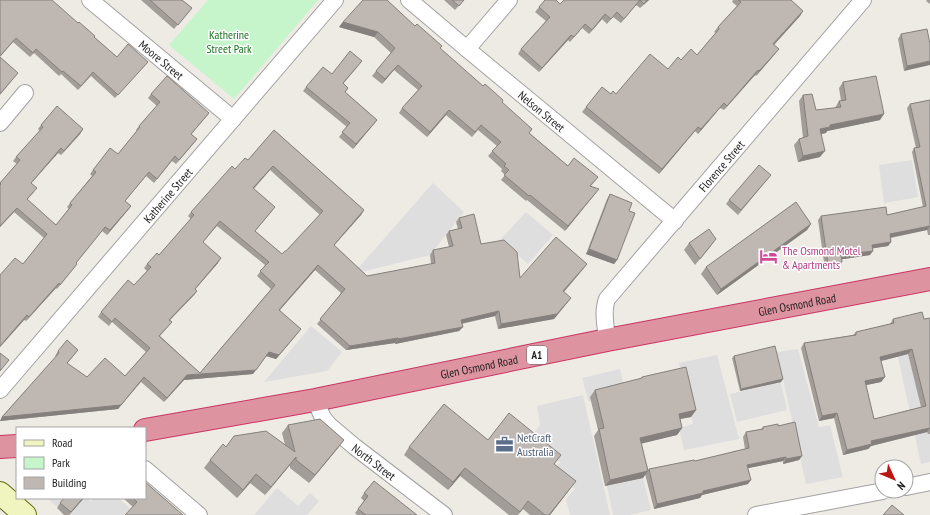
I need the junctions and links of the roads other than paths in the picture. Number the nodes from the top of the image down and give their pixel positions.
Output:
1 (90, 0) edge
2 (335, 0) edge
3 (409, 0) edge
4 (509, 0) edge
5 (863, 0) edge
6 (467, 49) junction
7 (25, 93) dead end
8 (233, 118) junction
9 (0, 123) edge
10 (675, 221) junction
11 (930, 279) edge
12 (607, 340) junction
13 (0, 390) edge
14 (315, 400) junction
15 (146, 430) edge
16 (16, 446) edge
17 (0, 447) edge
18 (146, 470) edge
19 (930, 482) edge
20 (914, 485) edge
21 (0, 493) edge
22 (874, 493) edge
23 (25, 515) edge
24 (199, 515) edge
25 (444, 515) edge
26 (756, 515) edge

1 - 8 street, Moore Street
2 - 8 street, Katherine Street
3 - 6 street, Nelson Street
4 - 6 street
5 - 10 street, Florence Street
6 - 10 street, Nelson Street
7 - 9 street
8 - 13 street, Katherine Street
10 - 12 street, Florence Street
11 - 12 highway, Glen Osmond Road / A1
12 - 14 highway, Glen Osmond Road / A1
14 - 15 highway, Glen Osmond Road / A1
14 - 25 street, North Street
16 - 17 highway
18 - 24 street
19 - 20 street
21 - 23 street
22 - 26 street

